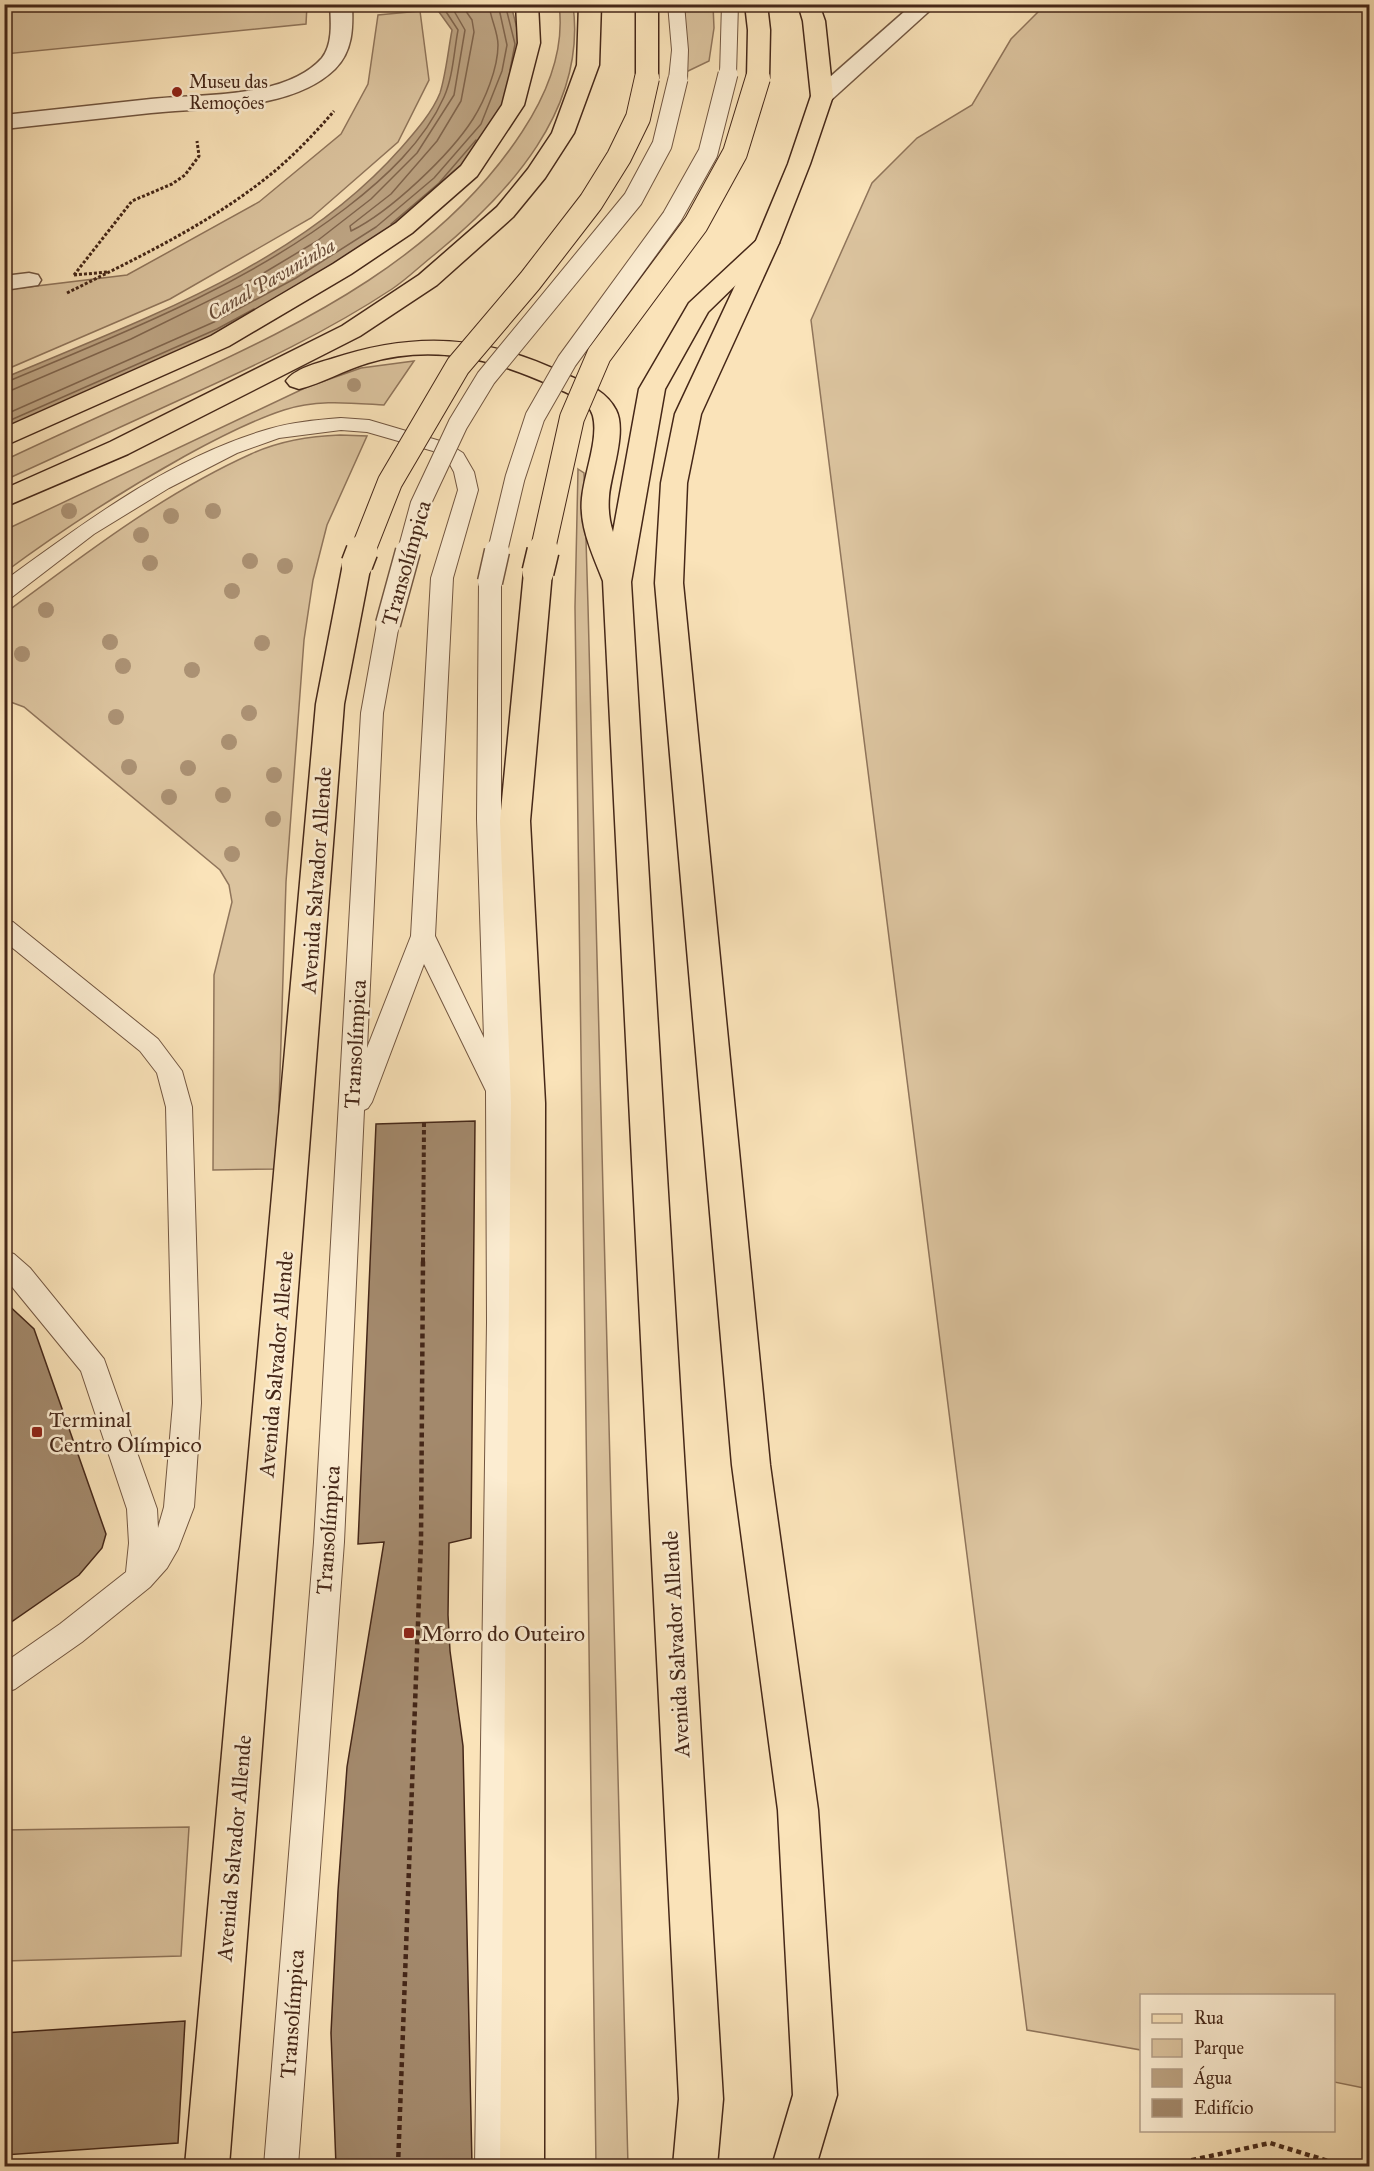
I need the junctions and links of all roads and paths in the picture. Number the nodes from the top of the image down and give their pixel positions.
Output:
1 (340, 4) edge
2 (527, 4) edge
3 (590, 4) edge
4 (647, 4) edge
5 (676, 4) edge
6 (730, 4) edge
7 (756, 4) edge
8 (808, 4) edge
9 (927, 4) edge
10 (341, 35) junction
11 (822, 96) junction
12 (193, 102) junction
13 (4, 122) edge
14 (767, 243) junction
15 (74, 275) dead end
16 (28, 280) dead end
17 (4, 283) edge
18 (57, 298) dead end
19 (147, 434) junction
20 (4, 438) edge
21 (4, 499) edge
22 (617, 582) junction
23 (4, 592) edge
24 (4, 928) edge
25 (423, 936) junction
26 (499, 1095) junction
27 (424, 1122) dead end
28 (351, 1123) junction
29 (4, 1261) edge
30 (140, 1578) junction
31 (4, 1680) edge
32 (207, 2166) edge
33 (281, 2166) edge
34 (398, 2166) edge
35 (492, 2166) edge
36 (522, 2166) edge
37 (695, 2166) edge
38 (794, 2166) edge
39 (1165, 2166) edge
40 (1344, 2166) edge

1 - 10 street
2 - 20 main road
3 - 19 main road
4 - 32 main road, Avenida Salvador Allende, bridge
5 - 28 lane, Transolímpica, bridge
6 - 26 lane, bridge
7 - 36 main road, bridge
8 - 11 main road
9 - 11 street
10 - 12 street
10 - 18 path
11 - 14 main road
12 - 13 street
12 - 15 path
14 - 22 main road
14 - 38 main road
16 - 17 street
19 - 21 main road
19 - 22 main road
22 - 37 main road, Avenida Salvador Allende
23 - 25 lane
24 - 30 lane
25 - 26 lane
25 - 28 lane
26 - 35 lane
27 - 34 path
28 - 33 lane, Transolímpica
29 - 30 lane
30 - 31 lane
39 - 40 path

